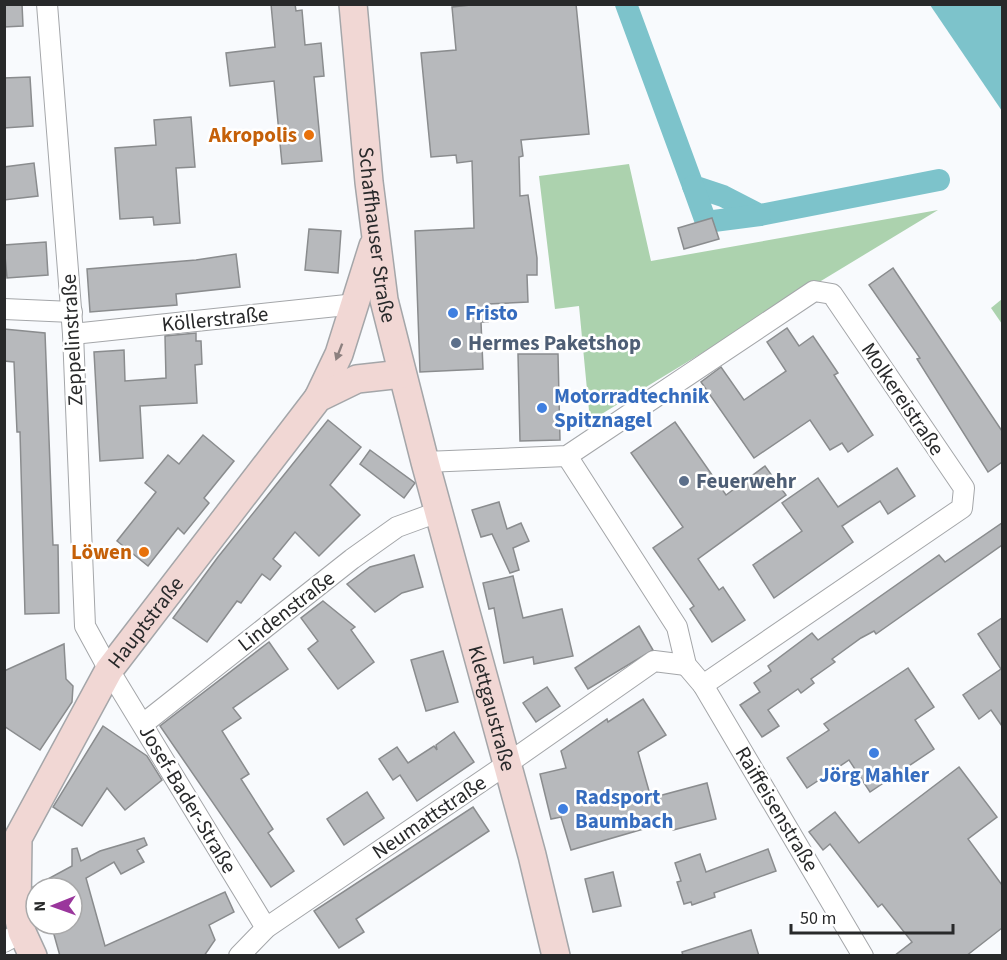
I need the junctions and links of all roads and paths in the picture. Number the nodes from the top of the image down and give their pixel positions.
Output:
1 (47, 4) edge
2 (353, 4) edge
3 (375, 236) junction
4 (356, 304) junction
5 (4, 309) edge
6 (72, 312) junction
7 (73, 334) junction
8 (402, 374) junction
9 (318, 398) junction
10 (567, 456) junction
11 (425, 462) junction
12 (438, 512) junction
13 (686, 665) junction
14 (109, 670) junction
15 (703, 685) junction
16 (143, 724) junction
17 (507, 764) junction
18 (10, 872) edge
19 (266, 928) junction
20 (20, 943) edge
21 (239, 956) edge
22 (556, 956) edge
23 (863, 956) edge

1 - 6 street, Zeppelinstraße
2 - 3 main road, Schaffhauser Straße
3 - 4 main road
3 - 8 main road, Schaffhauser Straße
4 - 7 street, Köllerstraße
4 -> 9 main road
5 - 6 street
6 - 7 street, Zeppelinstraße
7 - 14 street, Zeppelinstraße
8 - 9 main road, Hauptstraße
8 - 11 main road, Schaffhauser Straße
9 - 14 main road, Hauptstraße
10 - 11 street
10 - 13 street
10 - 15 street, Molkereistraße
11 - 12 main road, Klettgaustraße
12 - 16 street, Lindenstraße
12 - 17 main road, Klettgaustraße
13 - 15 street, Raiffeisenstraße
13 - 17 street, Neumattstraße
14 - 16 street, Josef-Bader-Straße
14 - 18 main road, Hauptstraße
15 - 23 street, Raiffeisenstraße
16 - 19 street, Josef-Bader-Straße
17 - 19 street, Neumattstraße
17 - 22 main road, Klettgaustraße
18 - 20 main road, Hauptstraße
19 - 21 street, Neumattstraße

